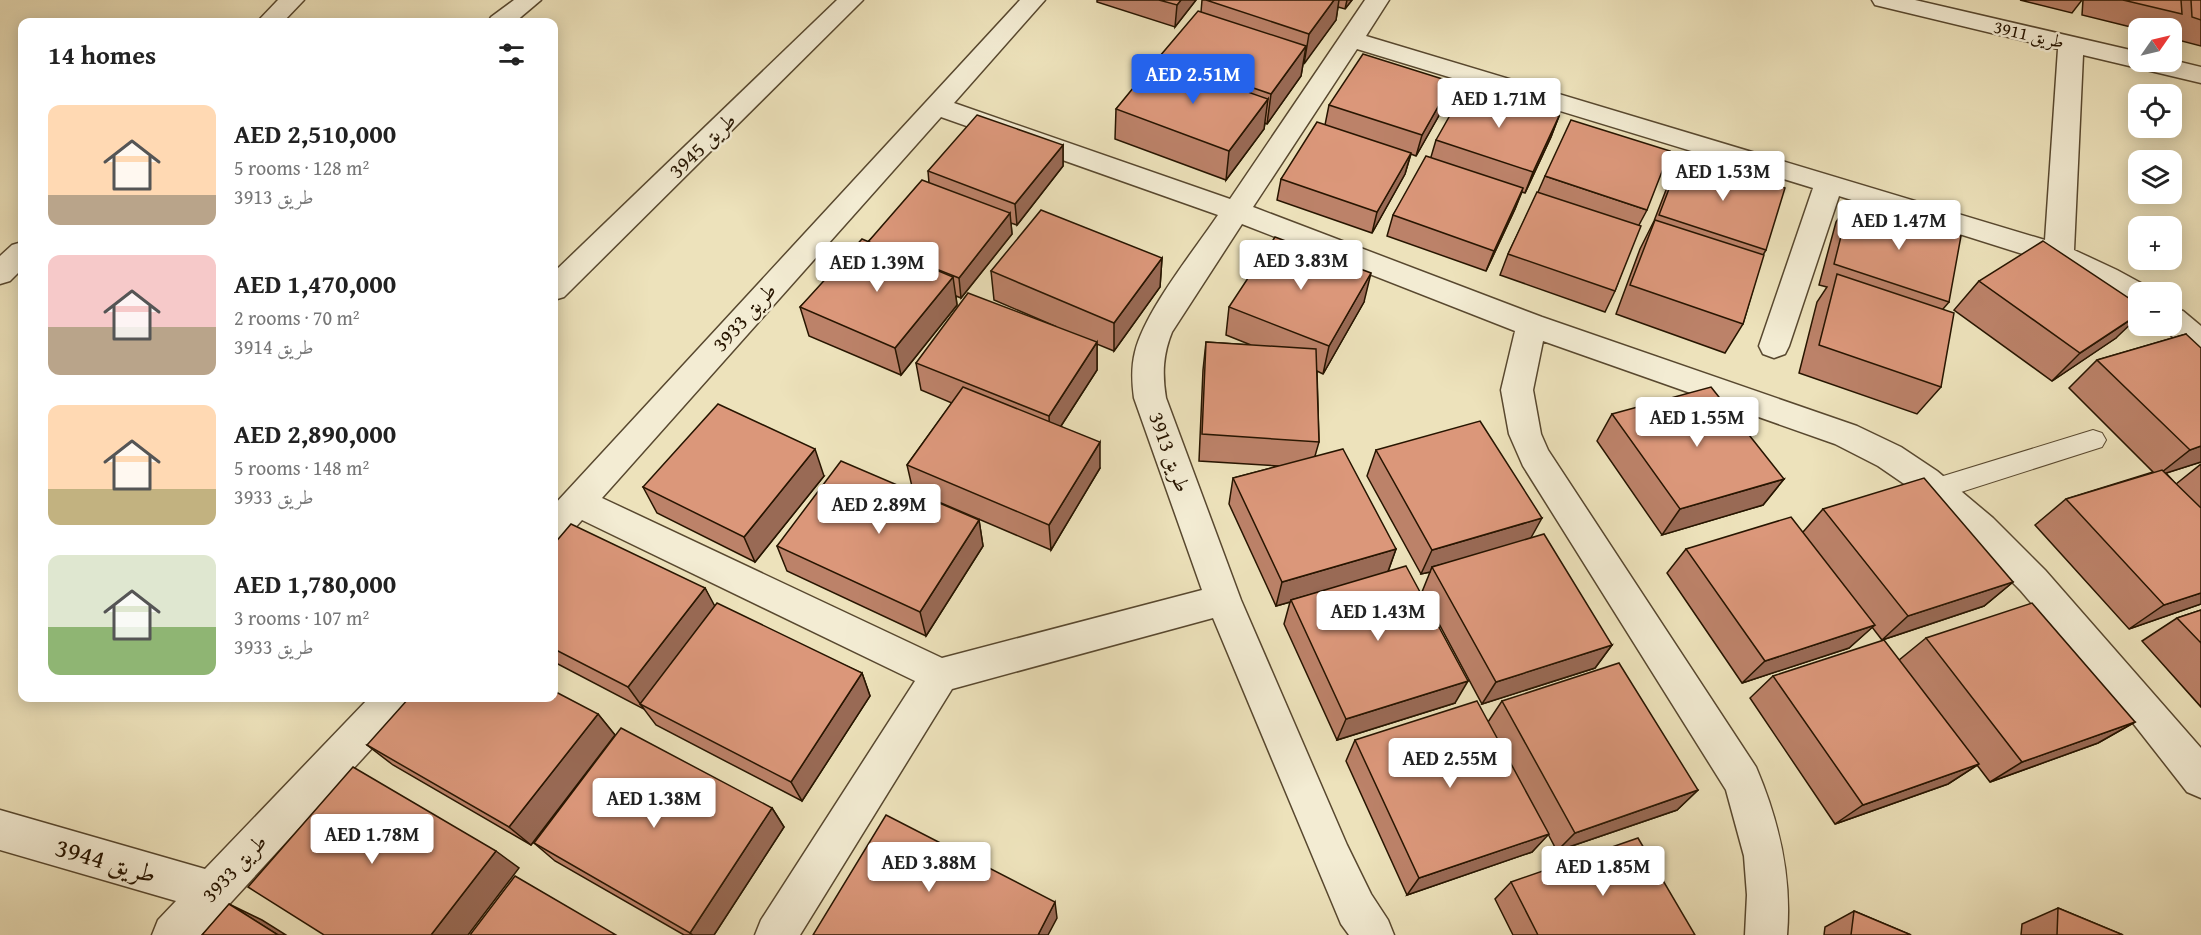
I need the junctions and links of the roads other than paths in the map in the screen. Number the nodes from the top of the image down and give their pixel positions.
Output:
1 (292, 0) edge
2 (529, 0) edge
3 (851, 0) edge
4 (1033, 0) edge
5 (1377, 0) edge
6 (1884, 0) edge
7 (1971, 10) edge
8 (273, 18) edge
9 (505, 18) edge
10 (1350, 39) junction
11 (2071, 44) junction
12 (2128, 57) edge
13 (2182, 71) edge
14 (2201, 75) edge
15 (935, 106) junction
16 (1829, 183) junction
17 (1236, 211) junction
18 (2059, 254) junction
19 (18, 256) edge
20 (0, 273) edge
21 (558, 285) edge
22 (2128, 289) edge
23 (1532, 325) junction
24 (2182, 327) edge
25 (2201, 343) edge
26 (1774, 345) dead end
27 (2093, 440) dead end
28 (1936, 489) junction
29 (577, 501) junction
30 (558, 523) edge
31 (1223, 600) junction
32 (940, 675) junction
33 (390, 702) edge
34 (2201, 779) edge
35 (0, 830) edge
36 (212, 891) junction
37 (173, 935) edge
38 (776, 935) edge
39 (1373, 935) edge
40 (1766, 935) edge

1 - 8 street
2 - 9 street
3 - 21 street, طريق 3945
4 - 15 street, طريق 3933
5 - 10 street, طريق 3913
6 - 7 street, طريق 3911
7 - 11 street, طريق 3911
10 - 16 street
10 - 17 street, طريق 3913
11 - 12 street, طريق 3911
11 - 18 street
13 - 14 street
15 - 17 street
15 - 29 street, طريق 3933
16 - 18 street
16 - 26 street
17 - 23 street
17 - 31 street, طريق 3913
18 - 22 street
19 - 20 street
23 - 28 street
23 - 40 street
24 - 25 street
27 - 28 lane
28 - 34 street
29 - 30 street, طريق 3933
29 - 32 street
31 - 32 street
31 - 39 street, طريق 3913
32 - 38 street
33 - 36 street, طريق 3933
35 - 36 street, طريق 3944
36 - 37 street, طريق 3933

